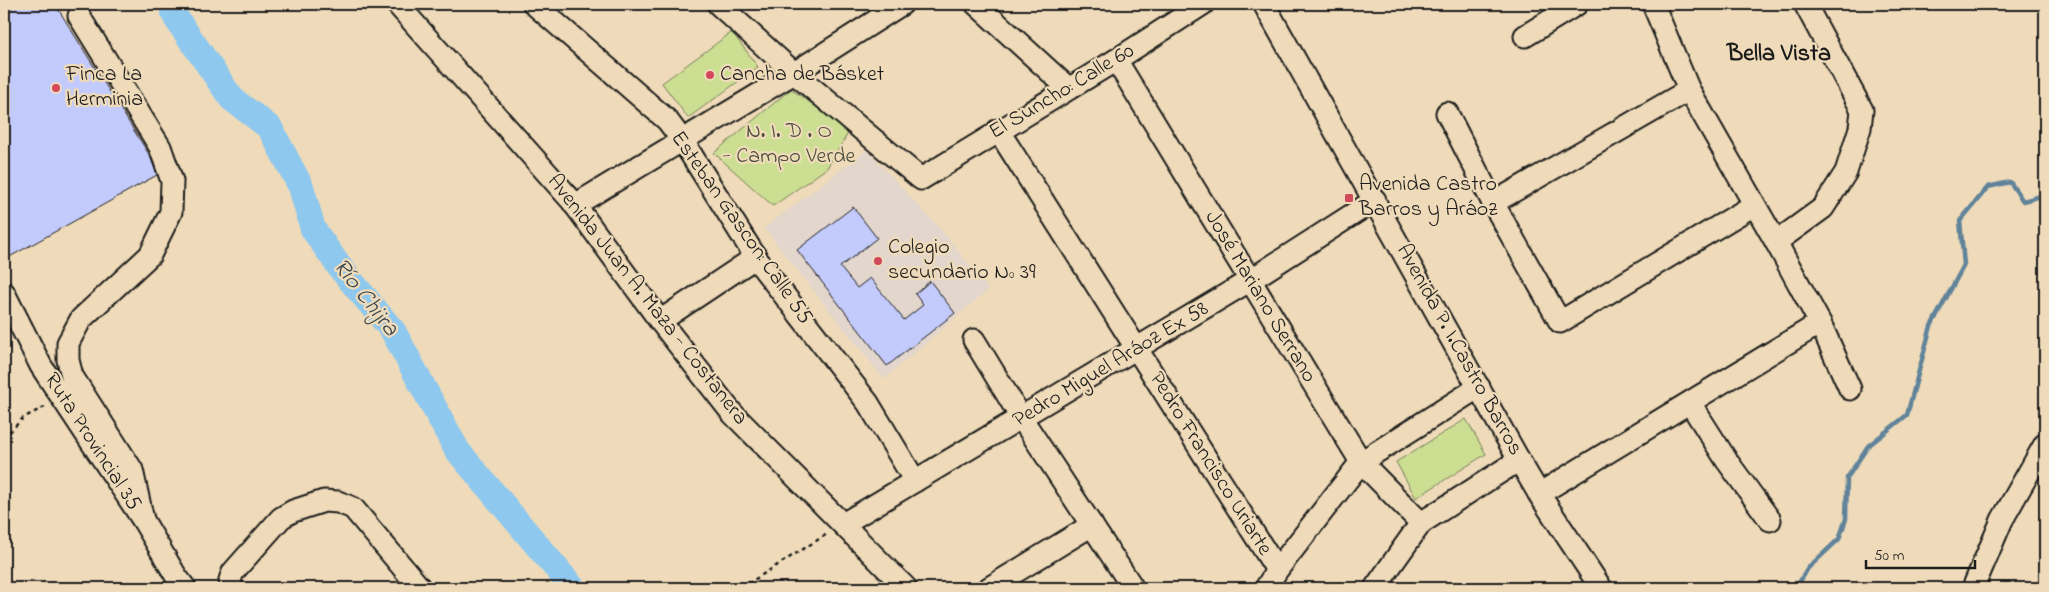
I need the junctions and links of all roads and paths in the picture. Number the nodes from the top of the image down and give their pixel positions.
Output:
1 (396, 4) edge
2 (534, 4) edge
3 (718, 4) edge
4 (902, 4) edge
5 (976, 4) edge
6 (1203, 4) edge
7 (1264, 4) edge
8 (1577, 4) edge
9 (1805, 4) edge
10 (1660, 6) edge
11 (79, 16) dead end
12 (1525, 36) dead end
13 (1116, 60) junction
14 (794, 73) junction
15 (1068, 88) junction
16 (1689, 90) junction
17 (1447, 113) dead end
18 (998, 130) junction
19 (682, 140) junction
20 (1375, 200) junction
21 (1493, 203) junction
22 (575, 205) junction
23 (1754, 205) junction
24 (1776, 242) junction
25 (756, 257) junction
26 (1250, 281) junction
27 (4, 293) edge
28 (660, 321) junction
29 (1820, 324) junction
30 (974, 340) dead end
31 (1137, 348) junction
32 (1479, 387) junction
33 (1850, 389) dead end
34 (62, 398) junction
35 (1690, 403) junction
36 (1022, 419) junction
37 (4, 438) edge
38 (2045, 444) edge
39 (1519, 460) junction
40 (1361, 462) junction
41 (915, 481) junction
42 (1539, 494) junction
43 (143, 520) junction
44 (1770, 520) dead end
45 (1420, 523) junction
46 (843, 524) junction
47 (1092, 525) junction
48 (1277, 570) junction
49 (1591, 584) edge
50 (185, 588) edge
51 (232, 588) edge
52 (420, 588) edge
53 (741, 588) edge
54 (906, 588) edge
55 (989, 588) edge
56 (1134, 588) edge
57 (1266, 588) edge
58 (1376, 588) edge
59 (1973, 588) edge

1 - 22 street, Avenida Juan A. Maza - Costanera
2 - 19 street, Esteban Gascon: Calle 55
3 - 14 street
4 - 14 street
5 - 15 street
6 - 13 street, El Suncho: Calle 60
7 - 20 street, Avenida P. I.Castro Barros
8 - 12 street
9 - 24 street
10 - 16 street
11 - 43 street
13 - 15 street, El Suncho: Calle 60
13 - 26 street, José Mariano Serrano
14 - 18 street, El Suncho: Calle 60
14 - 19 street
15 - 18 street, El Suncho: Calle 60
16 - 21 street
16 - 23 street
17 - 21 street
18 - 31 street, Pedro Francisco Uriarte
19 - 22 street
19 - 25 street, Esteban Gascon: Calle 55
20 - 26 street, Pedro Miguel Aráoz Ex 58
20 - 32 street, Avenida P. I.Castro Barros
21 - 23 street
22 - 28 street, Avenida Juan A. Maza - Costanera
23 - 24 street
24 - 29 street
25 - 28 street
25 - 41 street, Esteban Gascon: Calle 55
26 - 31 street, Pedro Miguel Aráoz Ex 58
26 - 40 street, José Mariano Serrano
27 - 34 street, Ruta Provincial 35
28 - 46 street, Avenida Juan A. Maza - Costanera
29 - 33 street
29 - 35 street
30 - 36 street
31 - 36 street, Pedro Miguel Aráoz Ex 58
31 - 48 street, Pedro Francisco Uriarte
32 - 39 street, Avenida P. I.Castro Barros
32 - 40 street
34 - 37 path
34 - 43 street, Ruta Provincial 35
35 - 42 street
35 - 44 street
36 - 41 street, Pedro Miguel Aráoz Ex 58
36 - 47 street
38 - 59 street
39 - 42 street, Avenida P. I.Castro Barros
39 - 45 street
40 - 45 street, José Mariano Serrano
40 - 48 street
41 - 46 street, Pedro Miguel Aráoz Ex 58
42 - 49 street, Avenida P. I.Castro Barros
43 - 50 street, Ruta Provincial 35
45 - 58 street
46 - 53 path
46 - 54 street, Avenida Juan A. Maza - Costanera
47 - 55 street
47 - 56 street
48 - 57 street
51 - 52 street

